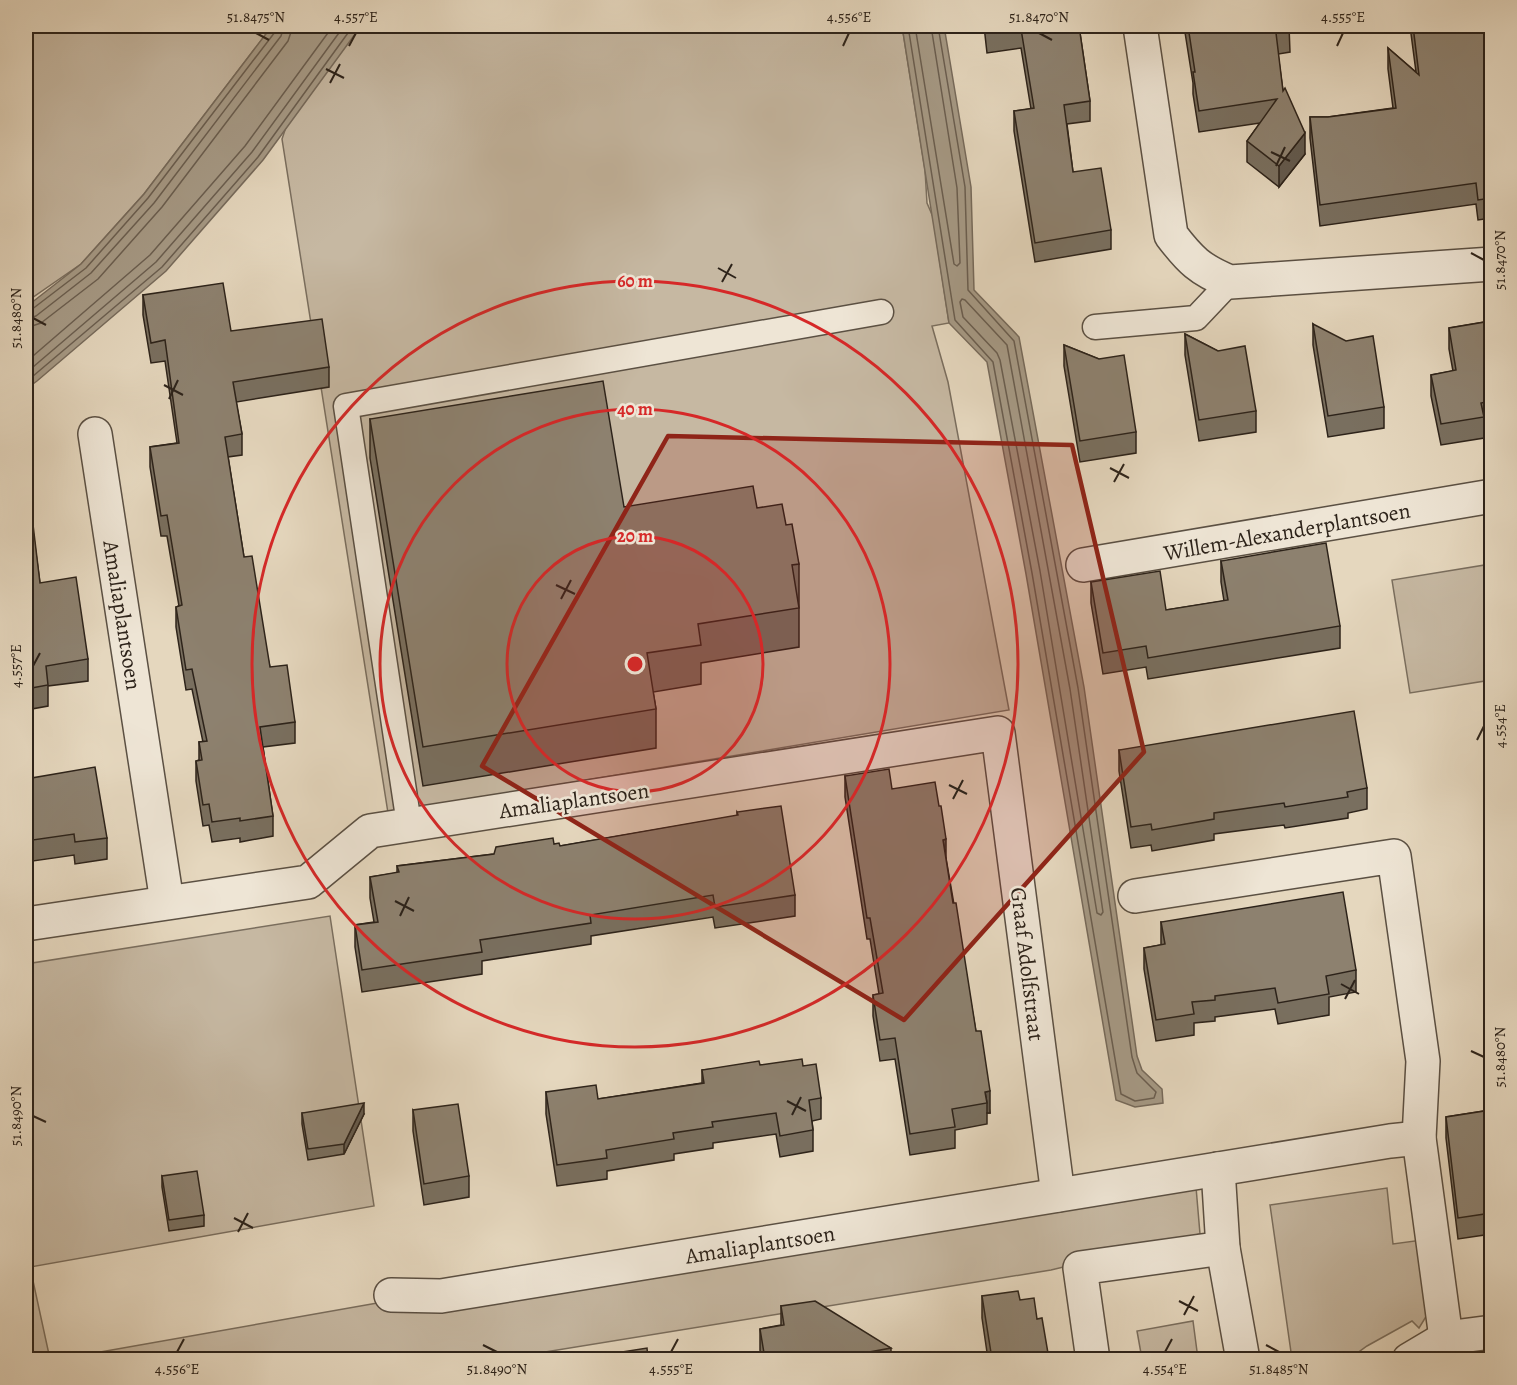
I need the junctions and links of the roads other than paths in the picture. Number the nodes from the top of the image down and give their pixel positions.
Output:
1 (1140, 26) edge
2 (1491, 264) edge
3 (1230, 282) junction
4 (881, 312) dead end
5 (1095, 327) dead end
6 (95, 434) dead end
7 (1491, 496) edge
8 (1083, 565) dead end
9 (998, 734) joint
10 (409, 824) junction
11 (1135, 896) dead end
12 (167, 902) junction
13 (26, 924) edge
14 (1419, 1138) junction
15 (1218, 1169) junction
16 (1058, 1196) junction
17 (1223, 1248) junction
18 (391, 1295) dead end
19 (1491, 1332) edge
20 (1446, 1338) junction
21 (1093, 1359) edge
22 (1243, 1359) edge
23 (1409, 1359) edge

1 - 3 street
2 - 3 street
3 - 5 lane
4 - 10 lane
6 - 12 street, Amaliaplantsoen
7 - 8 street, Willem-Alexanderplantsoen
9 - 10 street, Amaliaplantsoen
9 - 16 street, Graaf Adolfstraat
10 - 12 street, Amaliaplantsoen
11 - 14 street
12 - 13 street, Amaliaplantsoen
14 - 15 street
14 - 20 street
15 - 16 street
15 - 17 street
16 - 18 street, Amaliaplantsoen
17 - 21 street
17 - 22 street
19 - 20 street
20 - 23 street

